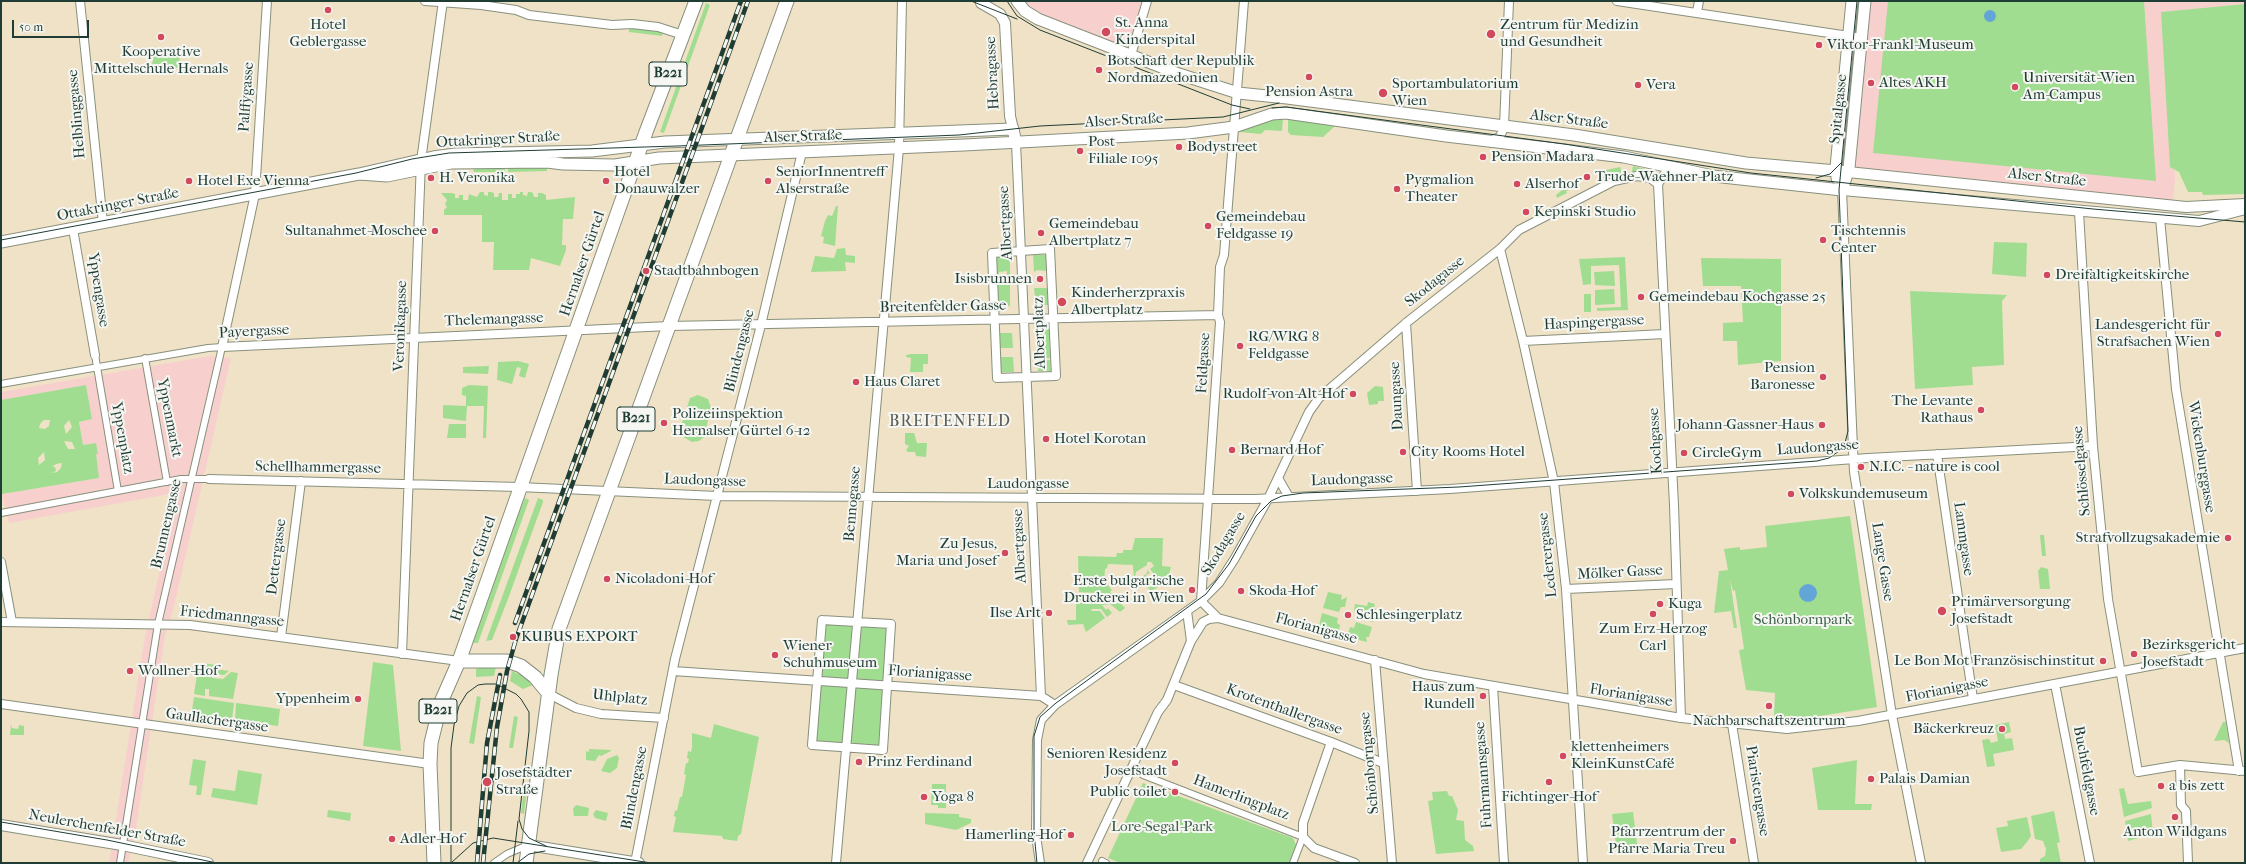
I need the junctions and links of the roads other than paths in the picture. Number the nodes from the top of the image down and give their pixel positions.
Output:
1 (80, 1) edge
2 (267, 1) edge
3 (425, 1) edge
4 (696, 1) edge
5 (787, 1) edge
6 (902, 1) edge
7 (994, 1) edge
8 (1017, 1) edge
9 (1147, 1) edge
10 (1244, 1) edge
11 (1509, 1) edge
12 (1617, 1) edge
13 (1699, 1) edge
14 (1852, 1) edge
15 (1865, 1) edge
16 (443, 2) edge
17 (978, 2) edge
18 (1697, 12) junction
19 (683, 35) junction
20 (1849, 35) junction
21 (1862, 38) junction
22 (1131, 55) junction
23 (1238, 93) junction
24 (1504, 127) junction
25 (1234, 128) junction
26 (1013, 129) junction
27 (900, 134) junction
28 (738, 139) junction
29 (1488, 141) junction
30 (1016, 143) junction
31 (641, 146) junction
32 (899, 148) junction
33 (802, 152) junction
34 (732, 155) junction
35 (636, 162) junction
36 (421, 164) junction
37 (1669, 166) junction
38 (1836, 171) junction
39 (1848, 172) junction
40 (1658, 184) junction
41 (1842, 190) junction
42 (255, 194) junction
43 (2244, 205) edge
44 (2079, 212) junction
45 (2160, 218) junction
46 (103, 223) junction
47 (73, 229) junction
48 (1, 242) edge
49 (1500, 249) junction
50 (1022, 251) junction
51 (1218, 315) junction
52 (1053, 319) junction
53 (995, 320) junction
54 (1024, 320) junction
55 (884, 321) junction
56 (1406, 323) junction
57 (761, 325) junction
58 (669, 326) junction
59 (576, 331) junction
60 (1665, 334) junction
61 (414, 337) junction
62 (1523, 341) junction
63 (222, 347) junction
64 (95, 355) joint
65 (145, 358) junction
66 (97, 367) junction
67 (1027, 377) junction
68 (1, 384) edge
69 (2093, 446) junction
70 (1937, 454) junction
71 (1852, 460) junction
72 (1672, 472) junction
73 (192, 478) junction
74 (1278, 478) junction
75 (209, 479) joint
76 (301, 481) junction
77 (168, 482) junction
78 (1554, 482) junction
79 (409, 484) junction
80 (519, 487) junction
81 (118, 491) junction
82 (1417, 491) junction
83 (610, 492) junction
84 (717, 496) junction
85 (1289, 497) junction
86 (868, 498) junction
87 (1032, 498) junction
88 (1209, 499) junction
89 (1268, 499) junction
90 (1, 513) edge
91 (1, 562) edge
92 (1676, 584) junction
93 (1566, 589) junction
94 (1201, 601) junction
95 (1187, 611) junction
96 (1218, 618) junction
97 (1, 622) edge
98 (12, 622) junction
99 (857, 622) junction
100 (158, 624) junction
101 (684, 626) joint
102 (281, 637) junction
103 (1191, 641) junction
104 (2245, 648) edge
105 (2221, 653) junction
106 (402, 654) junction
107 (1375, 660) junction
108 (459, 661) junction
109 (673, 671) junction
110 (2119, 673) junction
111 (817, 680) junction
112 (851, 682) junction
113 (888, 684) junction
114 (2055, 684) junction
115 (1174, 685) junction
116 (1493, 686) junction
117 (549, 694) junction
118 (1041, 696) junction
119 (1973, 699) junction
120 (1573, 700) junction
121 (1, 704) edge
122 (1055, 706) junction
123 (1892, 714) junction
124 (664, 718) junction
125 (1681, 718) junction
126 (142, 724) junction
127 (1732, 724) junction
128 (1331, 742) junction
129 (847, 747) junction
130 (1383, 763) junction
131 (430, 764) junction
132 (2180, 765) junction
133 (2242, 771) edge
134 (1144, 775) dead end
135 (1, 825) edge
136 (1303, 837) junction
137 (122, 845) junction
138 (528, 845) junction
139 (1088, 860) edge
140 (120, 863) edge
141 (208, 863) edge
142 (434, 863) edge
143 (494, 863) edge
144 (526, 863) edge
145 (636, 863) edge
146 (836, 863) edge
147 (1040, 863) edge
148 (1293, 863) edge
149 (1355, 863) edge
150 (1392, 863) edge
151 (1504, 863) edge
152 (1583, 863) edge
153 (1754, 863) edge
154 (1921, 863) edge
155 (2090, 863) edge
156 (2188, 863) edge

1 - 46 street, Helblinggasse
2 - 42 street, Palffygasse
3 - 16 street
4 - 19 main road, Hernalser Gürtel / B221
5 - 28 main road, B221
6 - 27 street
7 - 17 street
8 - 22 main road, Alser Straße
9 - 22 street
10 - 23 street
11 - 24 street
12 - 18 street
13 - 18 street
14 - 20 main road, Spitalgasse
15 - 21 main road, Spitalgasse
16 - 19 street
16 - 36 street, Veronikagasse
17 - 26 street, Hebragasse
18 - 20 street
19 - 31 main road, Hernalser Gürtel / B221
20 - 21 street
20 - 38 main road, Spitalgasse
21 - 39 main road, Spitalgasse
22 - 23 main road, Alser Straße
23 - 24 main road, Alser Straße
23 - 25 street
24 - 29 street
24 - 38 main road, Alser Straße
25 - 29 main road, Alser Straße
25 - 30 main road, Alser Straße
25 - 51 street, Feldgasse
26 - 27 main road, Alser Straße
26 - 30 main road
27 - 28 main road, Alser Straße
27 - 32 street
28 - 31 main road
28 - 34 main road, B221
29 - 37 main road, Alser Straße
30 - 32 main road, Alser Straße
30 - 50 street, Albertgasse
31 - 35 main road, Hernalser Gürtel / B221
31 - 36 main road, Ottakringer Straße
32 - 33 main road, Alser Straße
32 - 55 street, Bennogasse
33 - 34 main road, Alser Straße
33 - 57 street, Blindengasse
34 - 35 main road
34 - 58 main road, B221
35 - 36 main road, Ottakringer Straße
35 - 59 main road, Hernalser Gürtel / B221
36 - 42 main road, Ottakringer Straße
36 - 61 street, Veronikagasse
37 - 40 street
37 - 41 main road, Alser Straße
38 - 39 main road, Alser Straße
38 - 41 main road
39 - 41 main road
39 - 43 street, Alser Straße
40 - 49 street, Skodagasse
40 - 60 street, Kochgasse
41 - 44 street, Alser Straße
41 - 71 street, Lange Gasse
42 - 46 main road, Ottakringer Straße
42 - 63 street, Brunnengasse
43 - 45 street, Alser Straße
44 - 45 street, Alser Straße
44 - 69 street, Schlösselgasse
45 - 105 street, Wickenburggasse
46 - 47 main road, Ottakringer Straße
47 - 48 main road, Ottakringer Straße
47 - 64 street, Yppengasse
49 - 56 street, Skodagasse
49 - 62 street, Lederergasse
50 - 52 street, Albertplatz
50 - 53 street, Albertplatz
50 - 54 street, Albertgasse
51 - 52 street, Breitenfelder Gasse
51 - 88 street, Feldgasse
52 - 54 street, Breitenfelder Gasse
52 - 67 street, Albertplatz
53 - 54 street, Breitenfelder Gasse
53 - 55 street, Breitenfelder Gasse
53 - 67 street, Albertplatz
54 - 67 street, Albertgasse
55 - 57 street, Breitenfelder Gasse
55 - 86 street, Bennogasse
56 - 74 street, Skodagasse
56 - 82 street, Daungasse
57 - 58 street, Breitenfelder Gasse
57 - 84 street, Blindengasse
58 - 59 street, Hernalser Gürtel
58 - 83 main road, B221
59 - 61 street, Thelemangasse
59 - 80 main road, Hernalser Gürtel / B221
60 - 62 street, Haspingergasse
60 - 72 street, Kochgasse
61 - 63 street, Payergasse
61 - 79 street, Veronikagasse
62 - 78 street, Lederergasse
63 - 65 street, Payergasse
63 - 73 street, Brunnengasse
64 - 66 street, Yppenplatz
65 - 66 street, Payergasse
65 - 77 street, Yppenmarkt
66 - 68 street
66 - 81 street, Yppenplatz
67 - 87 street, Albertgasse
69 - 70 street, Laudongasse
69 - 110 street, Schlösselgasse
70 - 71 street, Laudongasse
70 - 119 street, Lammgasse
71 - 72 street, Laudongasse
71 - 123 street, Lange Gasse
72 - 78 street, Laudongasse
72 - 92 street, Kochgasse
73 - 75 street, Schellhammergasse
73 - 77 street, Schellhammergasse
73 - 100 street, Brunnengasse
74 - 85 street
74 - 89 street, Skodagasse
75 - 76 street, Schellhammergasse
76 - 79 street, Schellhammergasse
76 - 102 street, Dettergasse
77 - 81 street, Schellhammergasse
78 - 82 street, Laudongasse
78 - 93 street, Lederergasse
79 - 80 street, Schellhammergasse
79 - 106 street, Veronikagasse
80 - 83 street
80 - 108 main road, Hernalser Gürtel / B221
81 - 90 street, Yppenplatz
82 - 85 street, Laudongasse
83 - 84 street, Laudongasse
83 - 117 main road, B221
84 - 86 street, Laudongasse
84 - 101 street, Blindengasse
85 - 89 street, Laudongasse
86 - 87 street, Laudongasse
86 - 99 street, Bennogasse
87 - 88 street, Laudongasse
87 - 118 street, Albertgasse
88 - 89 street, Laudongasse
88 - 94 street, Feldgasse
89 - 94 street, Skodagasse
91 - 98 street
92 - 93 street, Mölker Gasse
92 - 125 street, Kochgasse
93 - 120 street, Lederergasse
94 - 95 street
94 - 96 street
95 - 103 street
95 - 122 street
96 - 103 street
96 - 107 street, Florianigasse
97 - 98 street, Friedmanngasse
98 - 100 street, Friedmanngasse
99 - 111 street
99 - 112 street, Bennogasse
99 - 113 street
100 - 102 street, Friedmanngasse
100 - 126 street, Brunnengasse
101 - 109 street, Uhlplatz
102 - 106 street, Friedmanngasse
103 - 115 street
104 - 105 street, Florianigasse
105 - 110 street, Florianigasse
105 - 133 street, Wickenburggasse
106 - 108 street, Friedmanngasse
107 - 116 street, Florianigasse
107 - 130 street, Schönborngasse
108 - 117 main road
108 - 131 main road, B221
109 - 111 street, Florianigasse
109 - 124 street, Uhlplatz
110 - 114 street, Florianigasse
110 - 132 street, Schlösselgasse
111 - 112 street, Florianigasse
111 - 129 street
112 - 113 street, Florianigasse
112 - 129 street, Bennogasse
113 - 118 street, Florianigasse
113 - 129 street
114 - 119 street, Florianigasse
114 - 155 street, Buchfeldgasse
115 - 128 street, Krotenthallergasse
115 - 139 street
116 - 120 street, Florianigasse
116 - 151 street, Fuhrmannsgasse
117 - 124 street, Uhlplatz
117 - 138 main road, B221
118 - 122 street
119 - 123 street, Florianigasse
120 - 125 street, Florianigasse
120 - 152 street, Lederergasse
121 - 126 street, Gaullachergasse
122 - 147 street
123 - 127 street, Florianigasse
123 - 154 street, Lange Gasse
124 - 145 street, Blindengasse
125 - 127 street, Florianigasse
126 - 131 street, Gaullachergasse
126 - 137 street, Brunnengasse
127 - 153 street, Piaristengasse
128 - 130 street, Krotenthallergasse
128 - 136 street
129 - 146 street, Bennogasse
130 - 150 street, Schönborngasse
131 - 142 main road, B221
132 - 133 street
132 - 156 street
134 - 136 street, Hamerlingplatz
135 - 137 street, Neulerchenfelder Straße
136 - 148 street, Hamerlingplatz
136 - 149 street
137 - 140 street, Brunnengasse
137 - 141 street, Neulerchenfelder Straße
138 - 143 street
138 - 144 main road, B221
138 - 145 street

